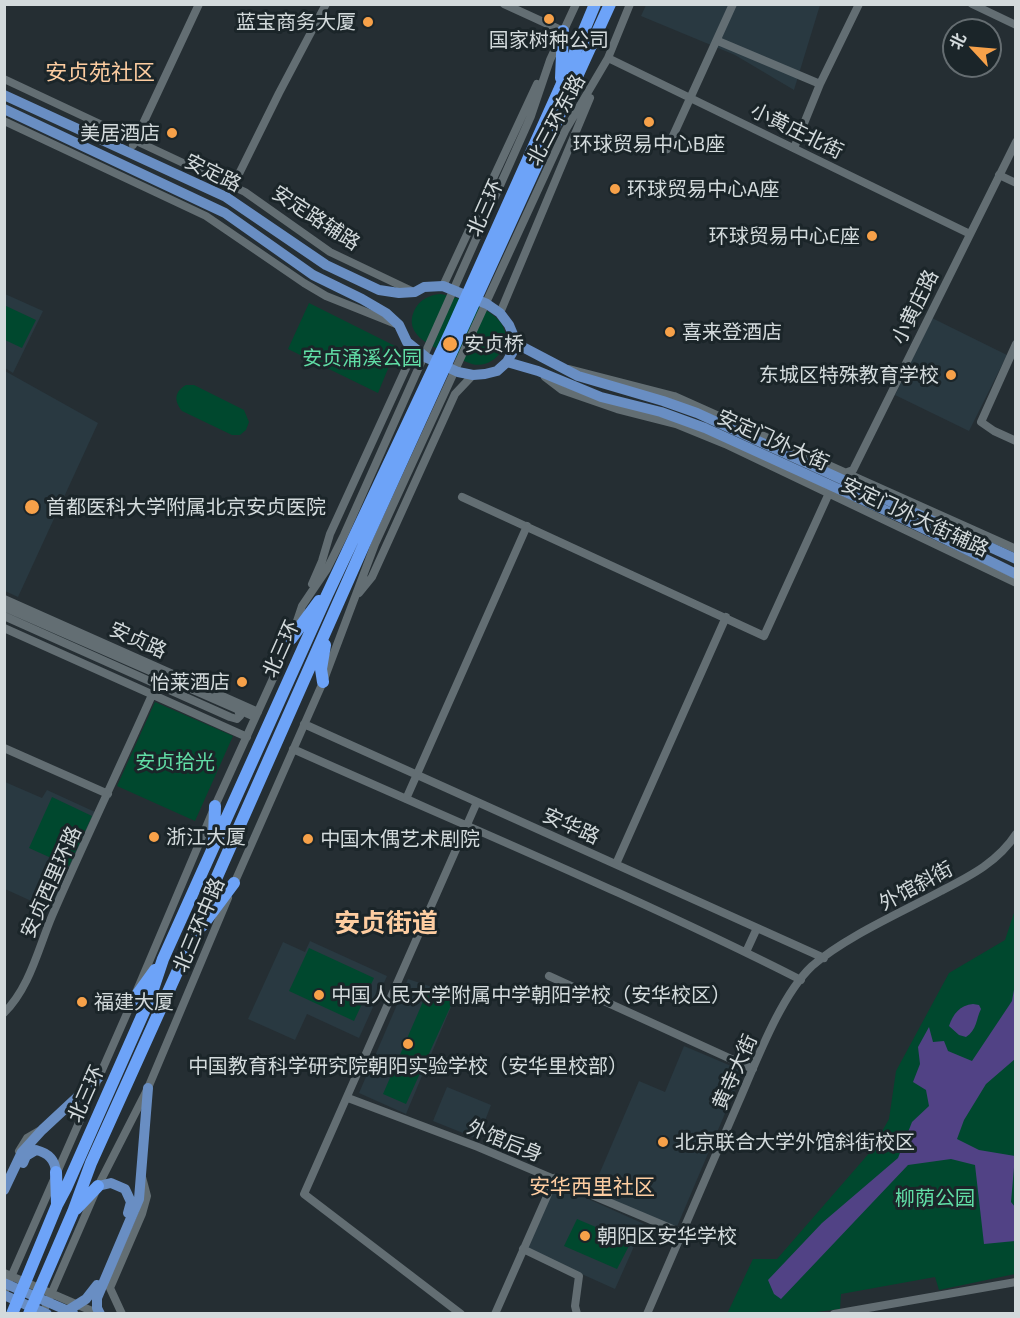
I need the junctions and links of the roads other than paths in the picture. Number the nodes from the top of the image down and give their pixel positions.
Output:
1 (199, 4) edge
2 (326, 4) edge
3 (504, 4) edge
4 (576, 4) edge
5 (595, 4) edge
6 (610, 4) edge
7 (630, 4) edge
8 (733, 4) edge
9 (859, 4) edge
10 (972, 4) edge
11 (1016, 25) edge
12 (563, 31) junction
13 (718, 41) junction
14 (608, 58) junction
15 (550, 60) junction
16 (603, 69) junction
17 (4, 79) edge
18 (820, 84) junction
19 (560, 88) junction
20 (4, 95) edge
21 (691, 98) junction
22 (4, 109) edge
23 (4, 122) edge
24 (555, 127) junction
25 (136, 141) junction
26 (1016, 142) edge
27 (794, 148) junction
28 (667, 149) dead end
29 (129, 153) junction
30 (116, 162) junction
31 (999, 175) junction
32 (133, 183) junction
33 (1016, 183) edge
34 (233, 186) junction
35 (970, 234) junction
36 (443, 286) junction
37 (414, 292) junction
38 (500, 313) junction
39 (399, 326) junction
40 (517, 344) junction
41 (1016, 344) edge
42 (416, 351) junction
43 (507, 362) junction
44 (473, 375) junction
45 (1016, 441) edge
46 (835, 482) junction
47 (462, 497) dead end
48 (527, 526) junction
49 (360, 539) junction
50 (1016, 549) edge
51 (1016, 559) edge
52 (1016, 574) edge
53 (1016, 583) edge
54 (327, 595) junction
55 (4, 599) edge
56 (353, 601) junction
57 (302, 606) junction
58 (4, 607) edge
59 (4, 616) edge
60 (726, 617) junction
61 (329, 626) junction
62 (4, 628) edge
63 (291, 639) junction
64 (103, 643) junction
65 (94, 646) junction
66 (98, 657) junction
67 (109, 675) junction
68 (323, 682) junction
69 (152, 695) junction
70 (238, 710) junction
71 (257, 714) junction
72 (199, 716) junction
73 (226, 716) junction
74 (304, 724) junction
75 (246, 736) junction
76 (4, 748) edge
77 (293, 749) junction
78 (417, 775) junction
79 (108, 794) junction
80 (406, 799) junction
81 (477, 802) junction
82 (215, 806) junction
83 (466, 826) junction
84 (1016, 834) edge
85 (214, 848) junction
86 (616, 864) junction
87 (234, 883) junction
88 (757, 928) junction
89 (192, 939) junction
90 (746, 952) junction
91 (824, 958) junction
92 (162, 959) junction
93 (549, 976) dead end
94 (801, 980) junction
95 (132, 1002) junction
96 (4, 1013) edge
97 (753, 1069) junction
98 (99, 1077) junction
99 (148, 1088) junction
100 (348, 1098) junction
101 (42, 1130) junction
102 (141, 1169) junction
103 (56, 1172) junction
104 (555, 1178) junction
105 (4, 1182) edge
106 (98, 1186) junction
107 (4, 1190) edge
108 (4, 1202) edge
109 (57, 1205) junction
110 (73, 1212) junction
111 (682, 1233) junction
112 (523, 1249) junction
113 (4, 1273) edge
114 (1016, 1282) edge
115 (4, 1283) edge
116 (4, 1294) edge
117 (4, 1307) edge
118 (72, 1308) edge
119 (12, 1314) edge
120 (18, 1314) edge
121 (29, 1314) edge
122 (42, 1314) edge
123 (47, 1314) edge
124 (99, 1314) edge
125 (122, 1314) edge
126 (461, 1314) edge
127 (495, 1314) edge
128 (577, 1314) edge
129 (647, 1314) edge
130 (834, 1314) edge

1 - 25 street
2 - 34 street
3 - 12 street
4 - 12 street, 北三环东路
5 - 19 highway, 北三环
6 - 24 highway, 北三环
7 - 14 street, 北三环东路
8 - 13 street
9 - 18 street
10 - 11 street
12 - 15 street, 北三环东路
12 - 19 highway
13 - 18 street
13 - 21 street
14 - 16 street, 北三环东路
14 - 21 street, 小黄庄北街
15 - 36 street
15 - 49 street, 北三环东路
16 - 24 street, 北三环东路
16 - 38 street
17 - 25 street, 安定路辅路
18 - 27 street
19 - 24 highway, 北三环
20 - 29 main road, 安定路
21 - 27 street, 小黄庄北街
21 - 28 street
22 - 30 main road, 安定路
23 - 32 street
24 - 49 street, 北三环东路
24 - 49 highway, 北三环
25 - 29 street
25 - 34 street, 安定路辅路
26 - 31 street, 小黄庄路
27 - 35 street, 小黄庄北街
29 - 37 main road, 安定路
30 - 32 street
30 - 39 main road, 安定路
31 - 33 street
31 - 35 street, 小黄庄路
32 - 39 street
34 - 37 street, 安定路辅路
35 - 46 street, 小黄庄路
36 - 37 main road, 安定路
36 - 38 main road
38 - 40 main road
39 - 42 main road, 安定路
40 - 43 main road
40 - 46 main road, 安定门外大街
41 - 45 street
42 - 44 main road
42 - 57 street
43 - 44 main road
43 - 46 main road, 安定门外大街
44 - 56 street
46 - 50 street, 安定门外大街辅路
46 - 51 main road, 安定门外大街
46 - 52 main road, 安定门外大街
46 - 53 street, 安定门外大街辅路
46 - 60 street, 小黄庄路
47 - 48 street
48 - 60 street
48 - 78 street
49 - 54 highway, 北三环
49 - 56 street, 北三环中路
49 - 57 street, 北三环中路
49 - 61 highway, 北三环
54 - 63 highway
54 - 85 highway, 北三环
55 - 64 street, 安贞路
56 - 68 street, 北三环中路
57 - 63 street, 北三环中路
58 - 65 street, 安贞路
59 - 66 street, 安贞路
60 - 86 street
61 - 68 highway
61 - 89 highway, 北三环
62 - 67 street
63 - 71 street, 北三环中路
64 - 65 street
64 - 71 street, 安贞路
65 - 70 street, 安贞路
66 - 67 street
66 - 73 street, 安贞路
67 - 69 street
68 - 74 street, 北三环中路
69 - 72 street
69 - 79 street, 安贞西里环路
70 - 71 street, 安贞路
70 - 73 street
71 - 75 street, 北三环中路
72 - 73 street
72 - 75 street
74 - 77 street, 北三环中路
74 - 78 street, 安华路
75 - 82 street, 北三环中路
76 - 79 street
77 - 80 street
77 - 87 street, 北三环中路
78 - 80 street
78 - 81 street, 安华路
79 - 96 street, 安贞西里环路
80 - 83 street
81 - 83 street
81 - 86 street, 安华路
82 - 85 highway
82 - 95 street, 北三环中路
83 - 90 street
83 - 100 street
84 - 91 street, 外馆斜街
85 - 92 highway, 北三环
86 - 88 street, 安华路
87 - 89 highway
87 - 99 street, 北三环中路
88 - 90 street
88 - 91 street, 安华路
89 - 110 highway, 北三环
90 - 94 street
91 - 94 street, 外馆斜街
92 - 95 highway
92 - 109 highway, 北三环
93 - 97 street
94 - 97 street, 黄寺大街
95 - 98 street, 北三环中路
97 - 111 street, 黄寺大街
98 - 101 main road
98 - 103 street, 北三环中路
99 - 102 main road
99 - 106 street, 北三环中路
100 - 104 street, 外馆后身
100 - 126 street
101 - 105 street
101 - 107 main road
102 - 124 main road
102 - 125 street
103 - 108 main road
103 - 109 highway
103 - 116 street, 北三环中路
104 - 111 street, 外馆后身
104 - 112 street
106 - 110 highway
106 - 118 main road
106 - 122 street, 北三环中路
109 - 119 highway, 北三环
110 - 121 highway, 北三环
111 - 129 street, 黄寺大街
112 - 127 street
112 - 128 street
113 - 118 street
114 - 130 street
115 - 118 main road
116 - 123 main road
117 - 120 street
118 - 124 street

